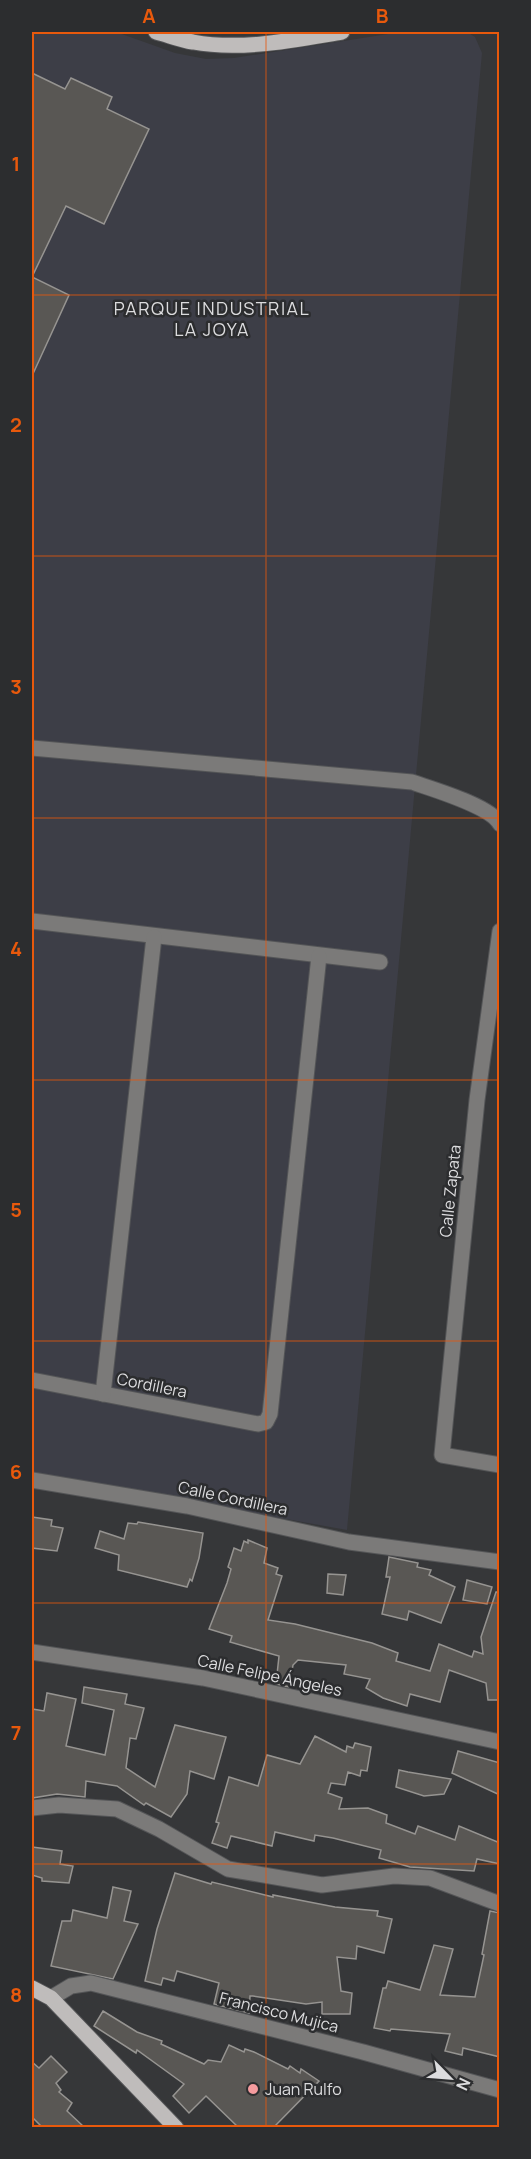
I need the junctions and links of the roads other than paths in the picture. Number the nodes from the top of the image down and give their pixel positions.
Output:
1 (156, 32) edge
2 (342, 32) edge
3 (32, 748) edge
4 (500, 824) edge
5 (32, 921) edge
6 (500, 931) edge
7 (154, 937) junction
8 (319, 956) junction
9 (380, 962) dead end
10 (32, 1380) edge
11 (103, 1394) junction
12 (500, 1465) edge
13 (32, 1480) edge
14 (500, 1562) edge
15 (32, 1653) edge
16 (500, 1742) edge
17 (32, 1808) edge
18 (500, 1904) edge
19 (32, 1988) edge
20 (51, 1998) junction
21 (500, 2090) edge
22 (176, 2127) edge

1 - 2 main road
3 - 4 street
5 - 7 street
6 - 12 street, Calle Zapata
7 - 8 street
7 - 11 street
8 - 9 street
8 - 11 street, Cordillera
10 - 11 street, Cordillera
13 - 14 street, Calle Cordillera
15 - 16 street, Calle Felipe Ángeles
17 - 18 street
19 - 20 main road
20 - 21 street, Francisco Mujica
20 - 22 main road

